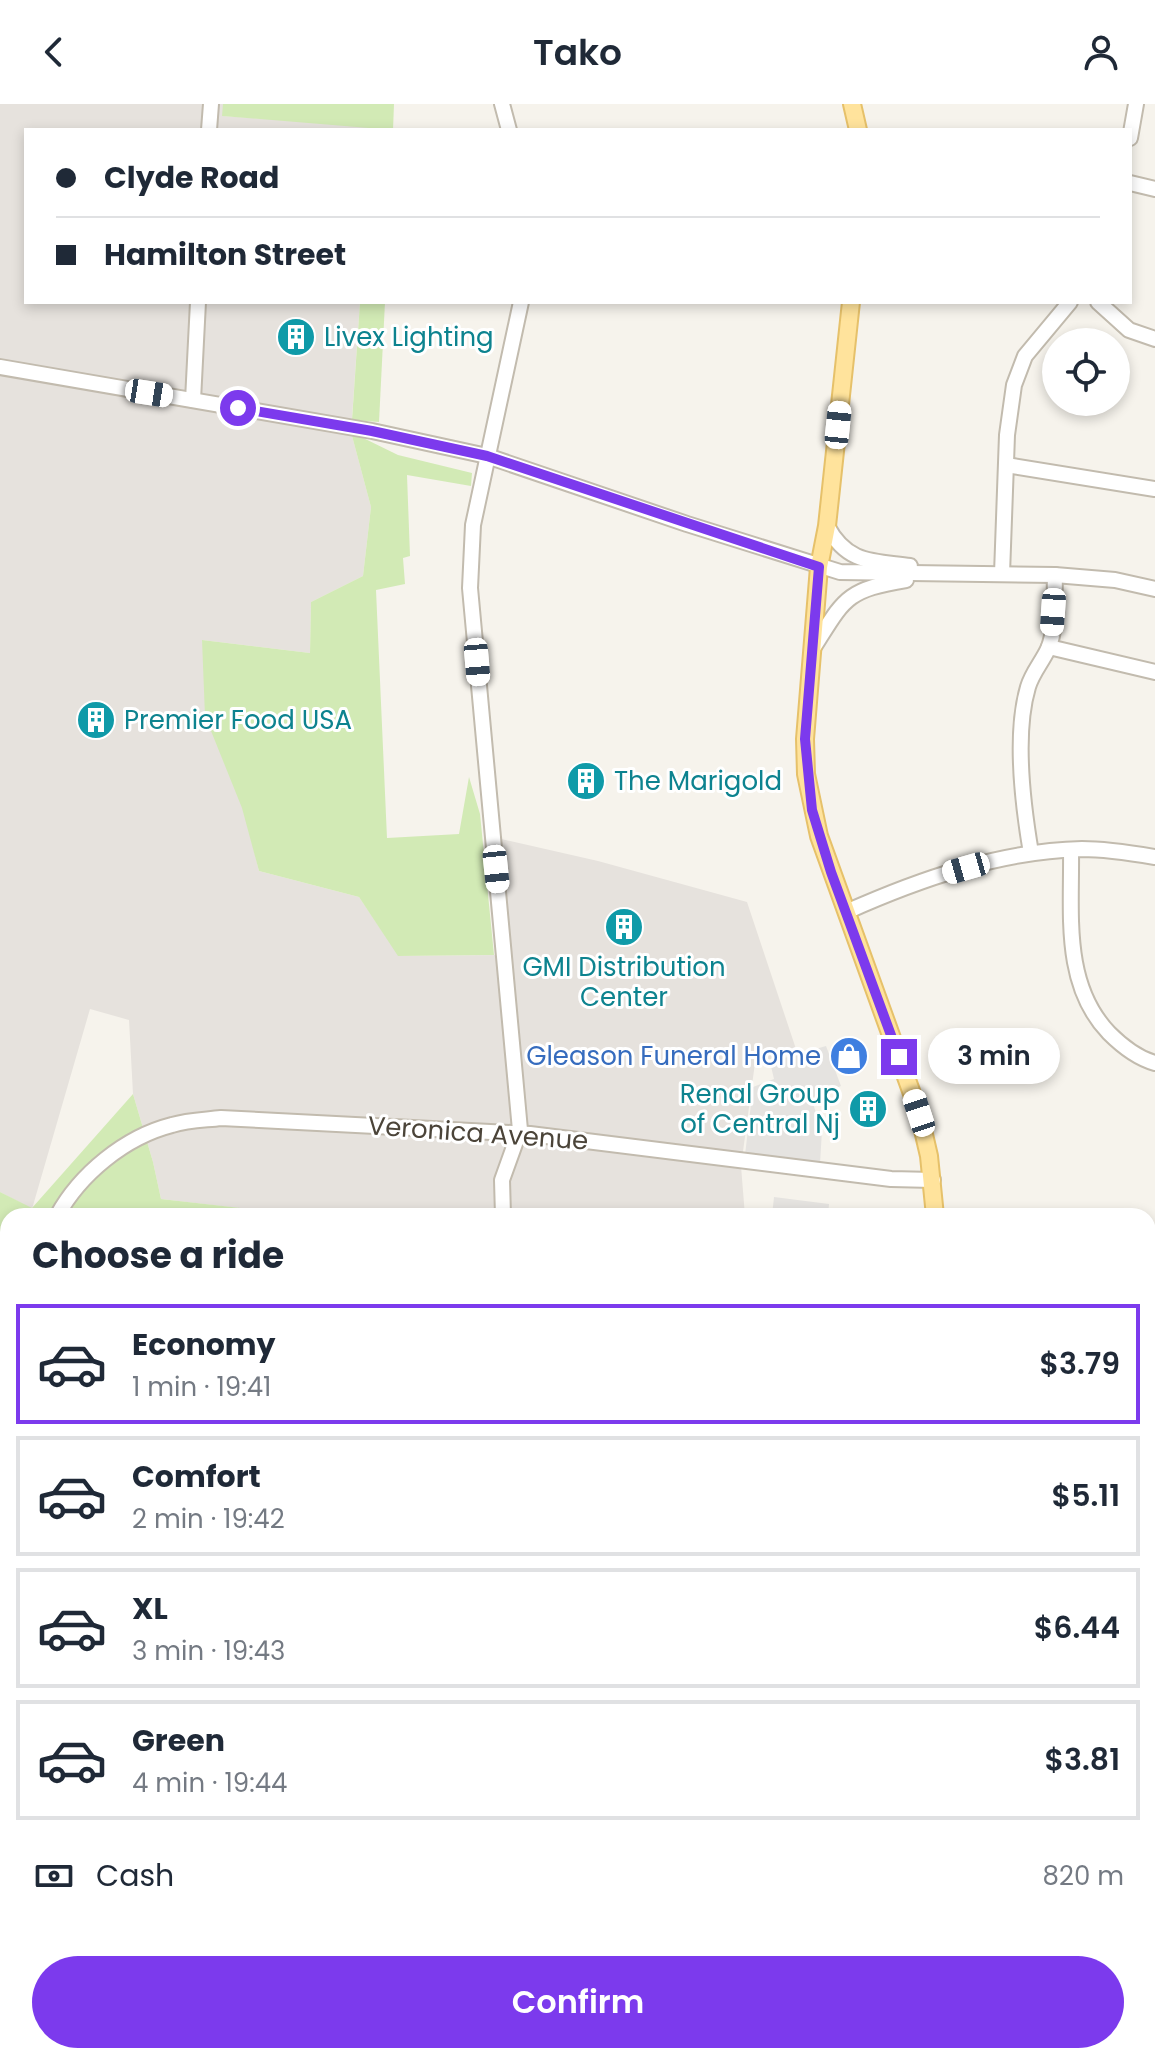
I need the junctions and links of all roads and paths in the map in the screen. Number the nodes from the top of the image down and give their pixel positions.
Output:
1 (211, 104) edge
2 (502, 104) edge
3 (852, 104) edge
4 (1136, 104) edge
5 (209, 128) edge
6 (508, 128) edge
7 (858, 128) edge
8 (1132, 128) edge
9 (1132, 183) edge
10 (1155, 189) edge
11 (198, 304) edge
12 (521, 304) edge
13 (851, 304) edge
14 (1068, 304) edge
15 (1100, 304) edge
16 (1155, 339) edge
17 (0, 367) edge
18 (193, 400) junction
19 (487, 456) junction
20 (1006, 465) junction
21 (1155, 489) edge
22 (827, 526) junction
23 (819, 567) junction
24 (954, 573) junction
25 (1002, 574) junction
26 (1055, 575) junction
27 (1155, 589) edge
28 (1049, 647) junction
29 (812, 650) junction
30 (1155, 672) edge
31 (1071, 850) junction
32 (1031, 853) junction
33 (1155, 857) edge
34 (846, 912) junction
35 (1155, 1063) edge
36 (520, 1134) junction
37 (933, 1180) junction
38 (63, 1208) edge
39 (503, 1208) edge
40 (935, 1208) edge

1 - 5 street
2 - 6 street
3 - 7 main road
4 - 8 street
9 - 10 street
11 - 18 street
12 - 19 street
13 - 22 main road
14 - 20 street
15 - 16 street
17 - 18 street
18 - 19 street
19 - 23 street
19 - 36 street
20 - 21 street
20 - 25 street
22 - 23 main road
22 - 24 street
23 - 24 street
23 - 29 main road
24 - 25 street
24 - 29 street
25 - 26 street
26 - 27 street
26 - 28 street
28 - 30 street
28 - 32 street
29 - 34 main road
31 - 32 street
31 - 33 street
31 - 35 street
32 - 34 street
34 - 37 main road
36 - 37 street, Veronica Avenue
36 - 38 street, Veronica Avenue
36 - 39 street
37 - 40 main road

